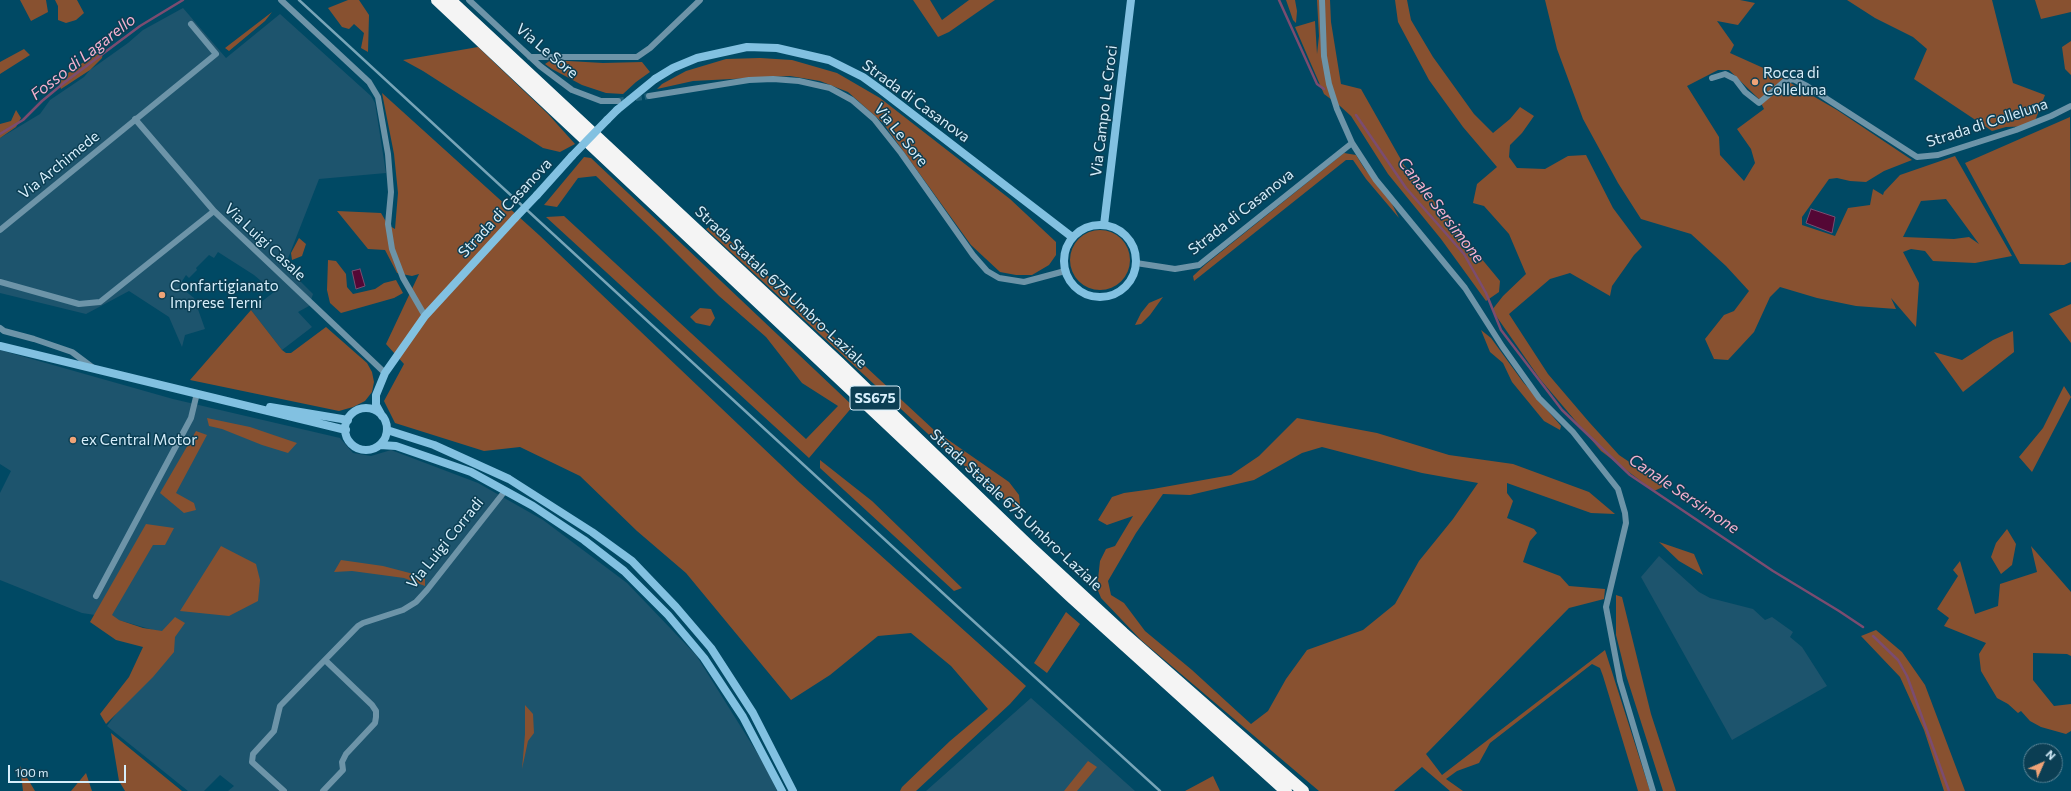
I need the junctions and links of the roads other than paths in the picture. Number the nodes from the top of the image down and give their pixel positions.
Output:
1 (281, 0) edge
2 (437, 0) edge
3 (450, 0) edge
4 (470, 0) edge
5 (700, 0) edge
6 (1131, 0) edge
7 (1322, 0) edge
8 (191, 24) dead end
9 (530, 57) junction
10 (1712, 78) dead end
11 (649, 96) tunnel mouth
12 (618, 101) tunnel mouth
13 (2071, 106) edge
14 (135, 119) junction
15 (1352, 143) junction
16 (214, 211) junction
17 (1104, 225) junction
18 (0, 230) edge
19 (1072, 237) junction
20 (1136, 263) junction
21 (1065, 271) junction
22 (0, 282) edge
23 (425, 316) junction
24 (0, 328) edge
25 (0, 346) edge
26 (96, 370) junction
27 (385, 373) junction
28 (197, 393) junction
29 (376, 395) junction
30 (206, 396) junction
31 (361, 409) junction
32 (382, 416) junction
33 (348, 420) junction
34 (346, 430) junction
35 (387, 430) junction
36 (380, 445) junction
37 (505, 490) junction
38 (96, 596) dead end
39 (325, 660) junction
40 (284, 791) edge
41 (323, 791) edge
42 (782, 791) edge
43 (793, 791) edge
44 (1286, 791) edge
45 (1303, 791) edge
46 (1653, 791) edge

1 - 23 street
2 - 44 highway, Strada Statale 675 Umbro-Laziale / SS675
3 - 45 highway, Strada Statale 675 Umbro-Laziale / SS675
4 - 9 street, Via Le Sore
5 - 9 street
6 - 17 main road, Via Campo Le Croci
7 - 15 street
8 - 14 street, Via Archimede
9 - 12 street, Via Le Sore
10 - 13 street, Strada di Colleluna
11 - 21 street, Via Le Sore
14 - 16 street
14 - 18 street, Via Archimede
15 - 20 street, Strada di Casanova
15 - 46 street
16 - 22 street, Via Luigi Casale
16 - 27 street, Via Luigi Casale
17 - 19 main road
17 - 20 main road
19 - 21 main road
19 - 23 main road, Strada di Casanova, bridge
20 - 21 main road
23 - 27 main road, Strada di Casanova
24 - 26 street
25 - 26 main road
26 - 28 main road
27 - 29 main road, Strada di Casanova
28 - 30 main road
28 - 38 street
29 - 31 main road, Strada di Casanova
29 - 32 main road
30 - 33 main road
30 - 34 main road
31 - 32 main road
31 - 33 main road
32 - 35 main road
33 - 34 main road
34 - 36 main road
35 - 36 main road
35 - 43 main road
36 - 37 main road
37 - 39 street, Via Luigi Corradi
37 - 42 main road
39 - 40 street, Via Luigi Corradi
39 - 41 street

